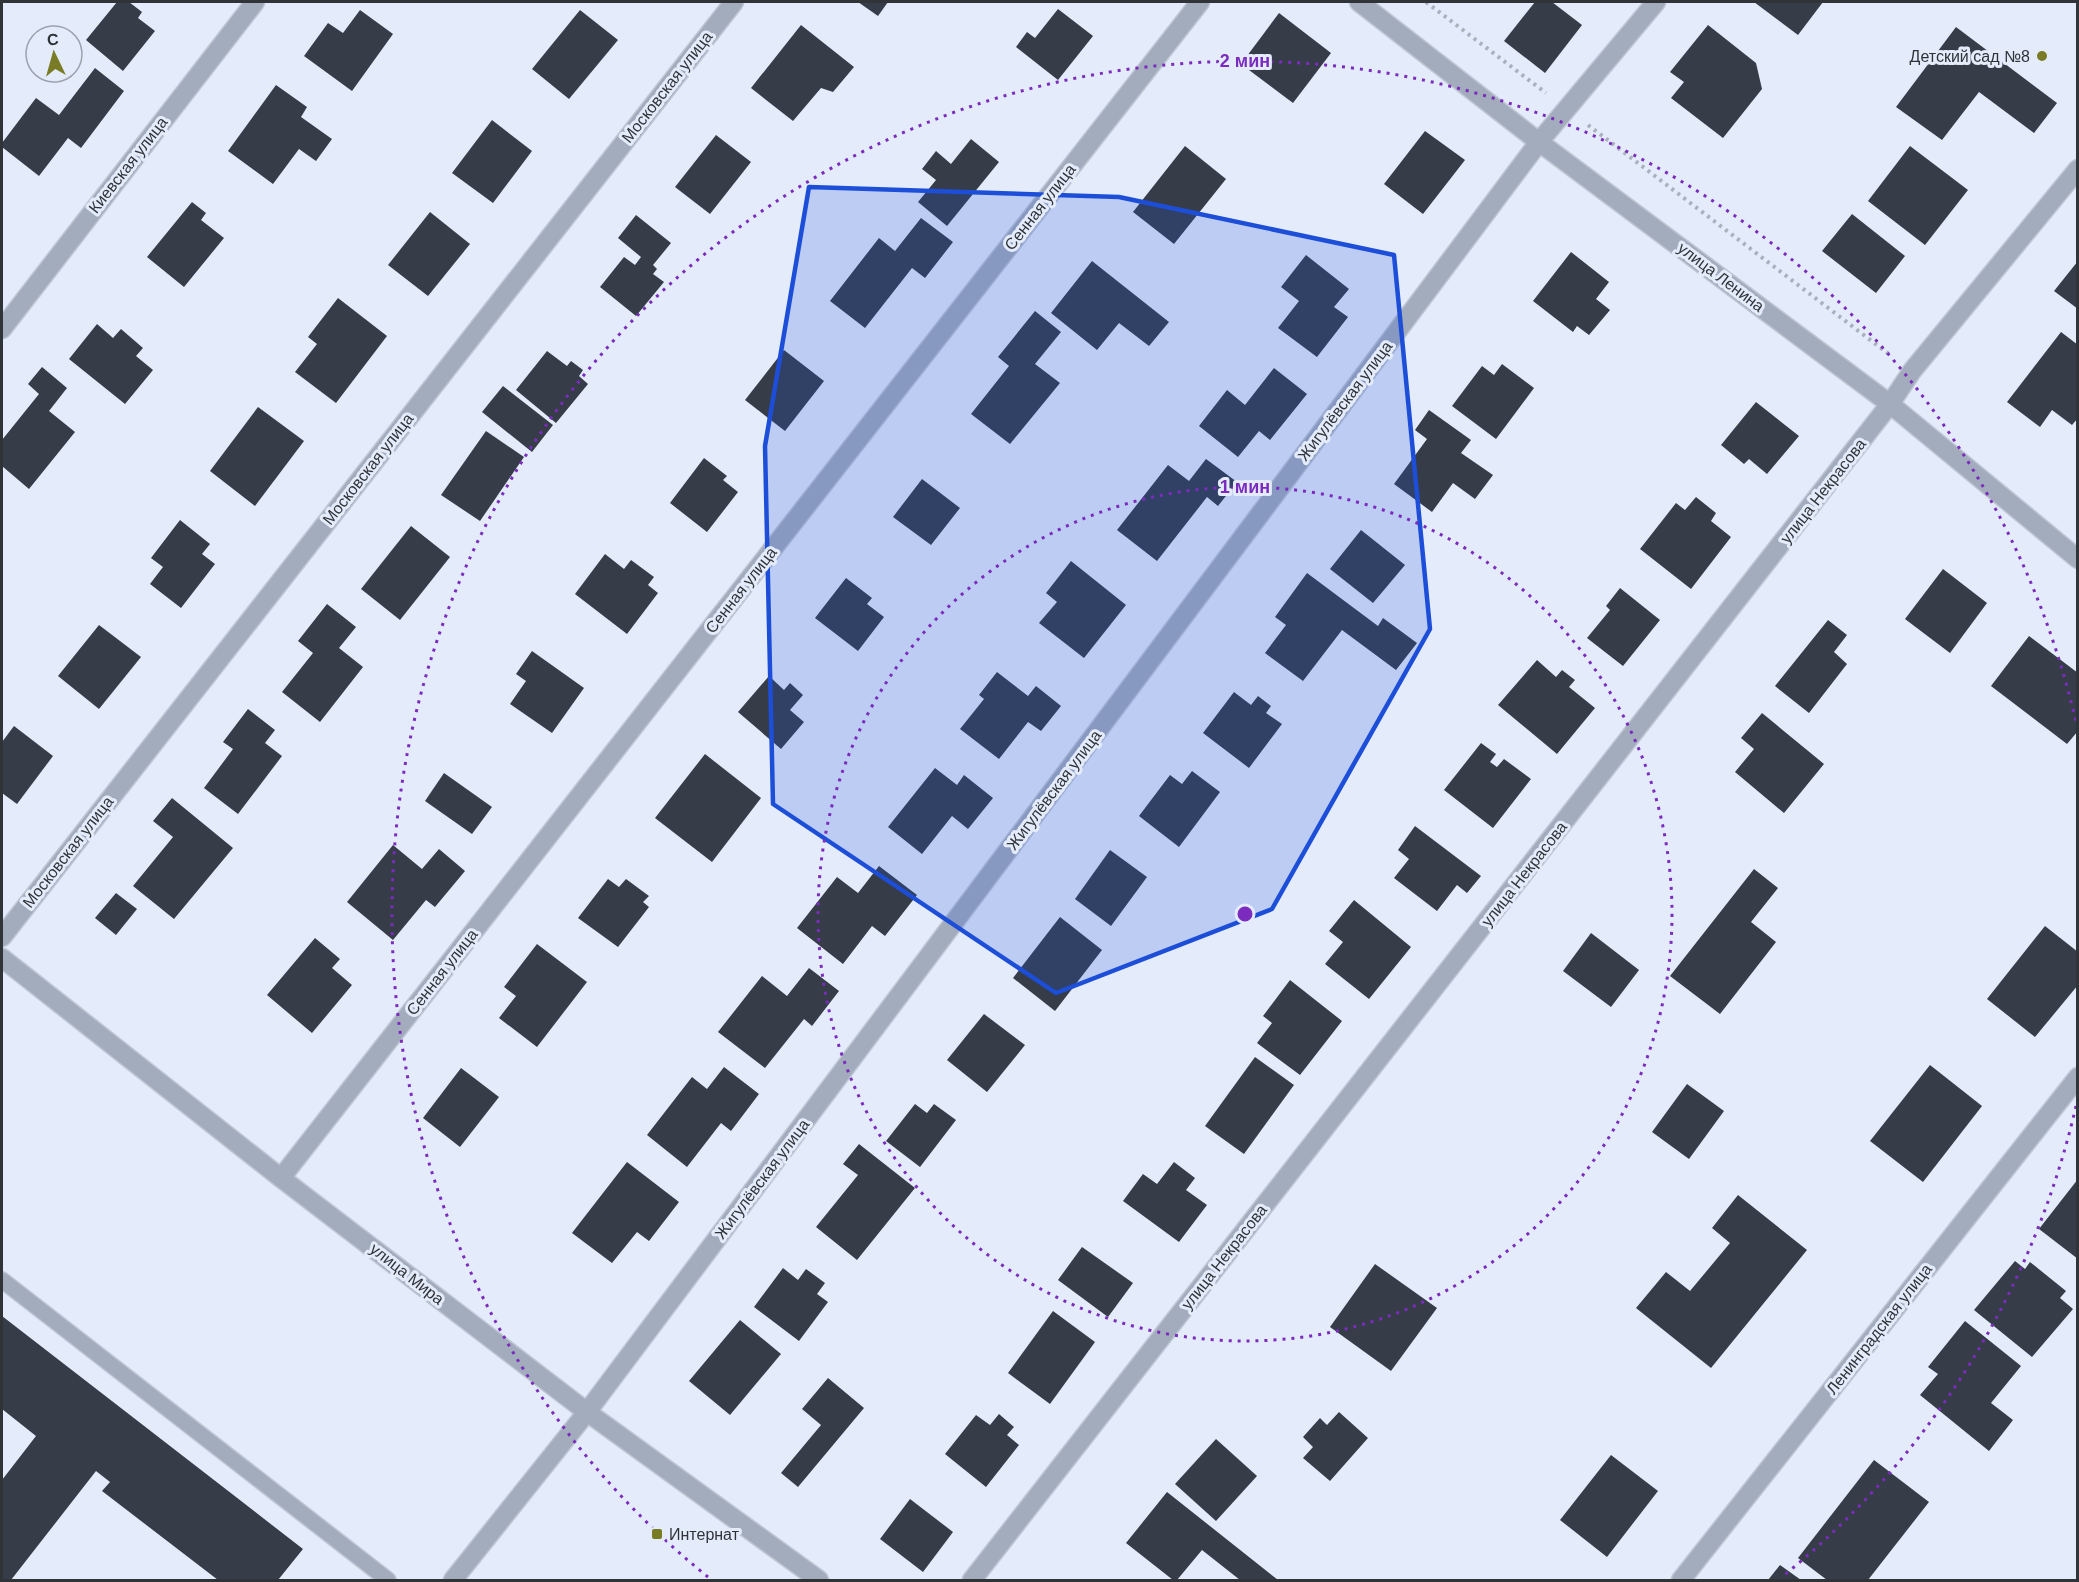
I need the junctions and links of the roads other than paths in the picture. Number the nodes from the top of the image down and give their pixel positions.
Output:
1 (255, 2) edge
2 (734, 2) edge
3 (1200, 2) edge
4 (1359, 2) edge
5 (1656, 2) edge
6 (1539, 142) junction
7 (2078, 169) edge
8 (2, 329) edge
9 (1890, 404) junction
10 (2078, 559) edge
11 (2, 938) edge
12 (2, 958) edge
13 (2078, 1077) edge
14 (281, 1178) junction
15 (2, 1280) edge
16 (587, 1412) junction
17 (388, 1581) edge
18 (453, 1581) edge
19 (819, 1581) edge
20 (972, 1581) edge
21 (1681, 1581) edge

1 - 8 street, Киевская улица
2 - 11 street, Московская улица
3 - 14 street, Сенная улица
4 - 6 street, улица Ленина
5 - 6 street, Жигулёвская улица
6 - 9 street, улица Ленина
6 - 16 street, Жигулёвская улица
7 - 9 street, улица Некрасова
9 - 10 street, улица Ленина
9 - 20 street, улица Некрасова
12 - 14 street, улица Мира
13 - 21 street, Ленинградская улица
14 - 16 street, улица Мира
15 - 17 lane
16 - 18 street, Жигулёвская улица
16 - 19 street, улица Мира

